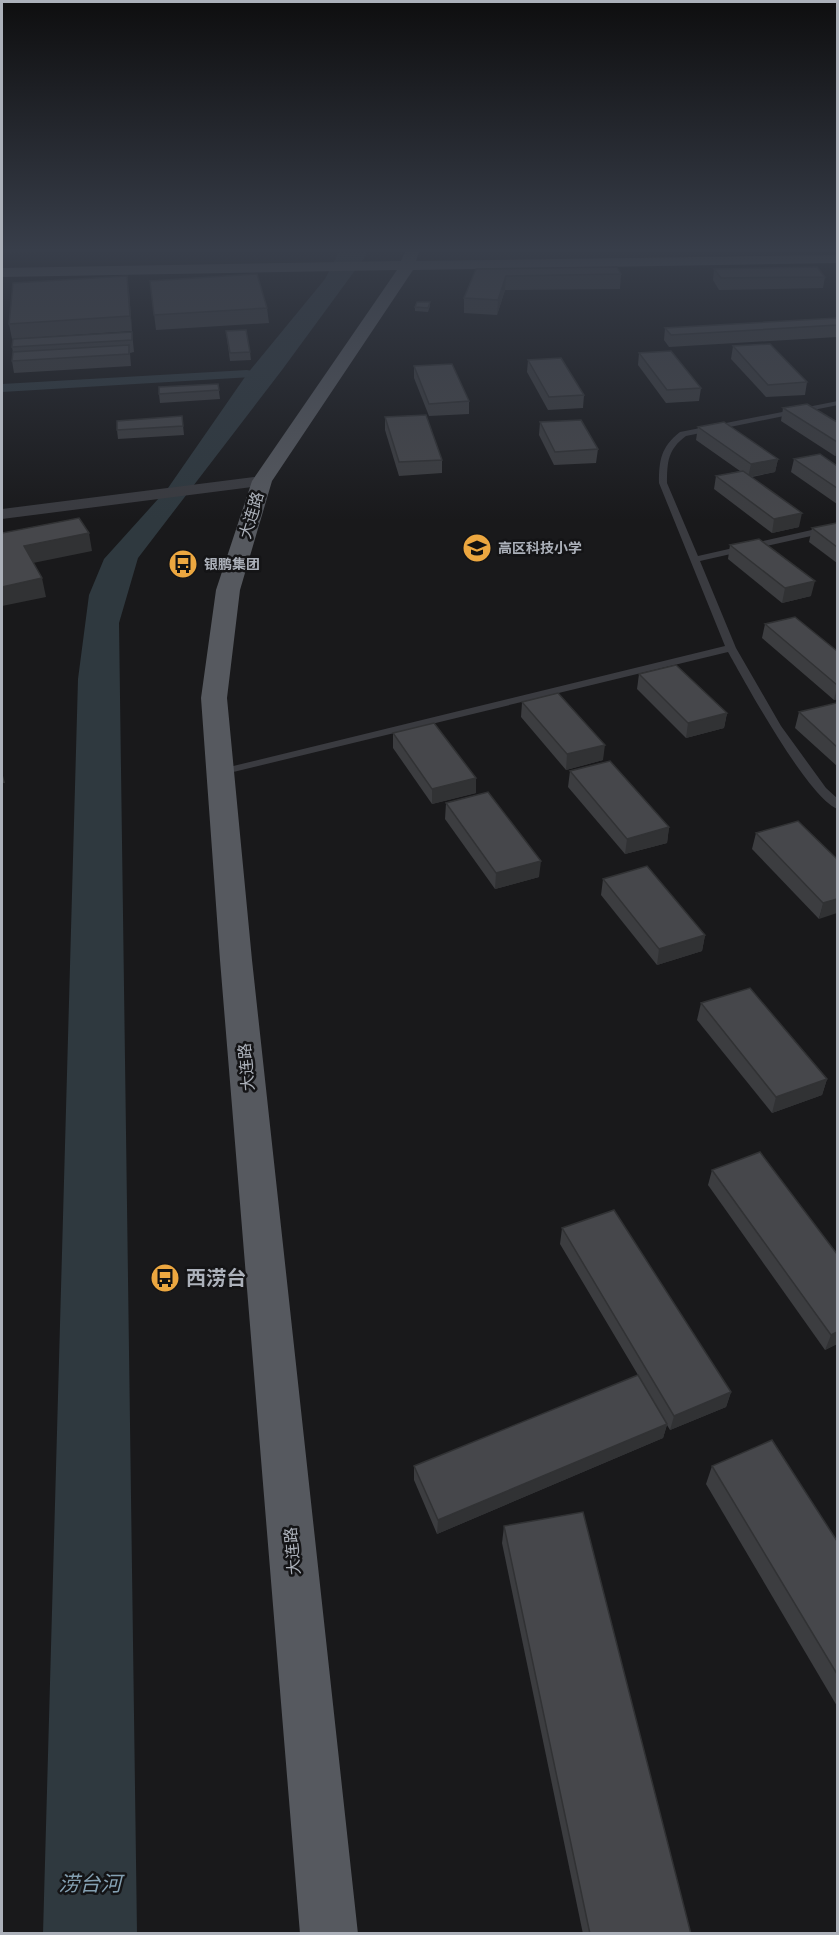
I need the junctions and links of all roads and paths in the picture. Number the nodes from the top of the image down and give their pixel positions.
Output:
1 (355, 340) edge
2 (837, 403) edge
3 (262, 481) junction
4 (2, 514) edge
5 (837, 527) edge
6 (696, 559) junction
7 (731, 648) junction
8 (221, 772) junction
9 (837, 806) edge
10 (329, 1934) edge

1 - 3 main road, 大连路
2 - 6 lane
3 - 4 street
3 - 8 main road, 大连路
5 - 6 lane
6 - 7 lane
7 - 8 lane
7 - 9 lane
8 - 10 main road, 大连路

